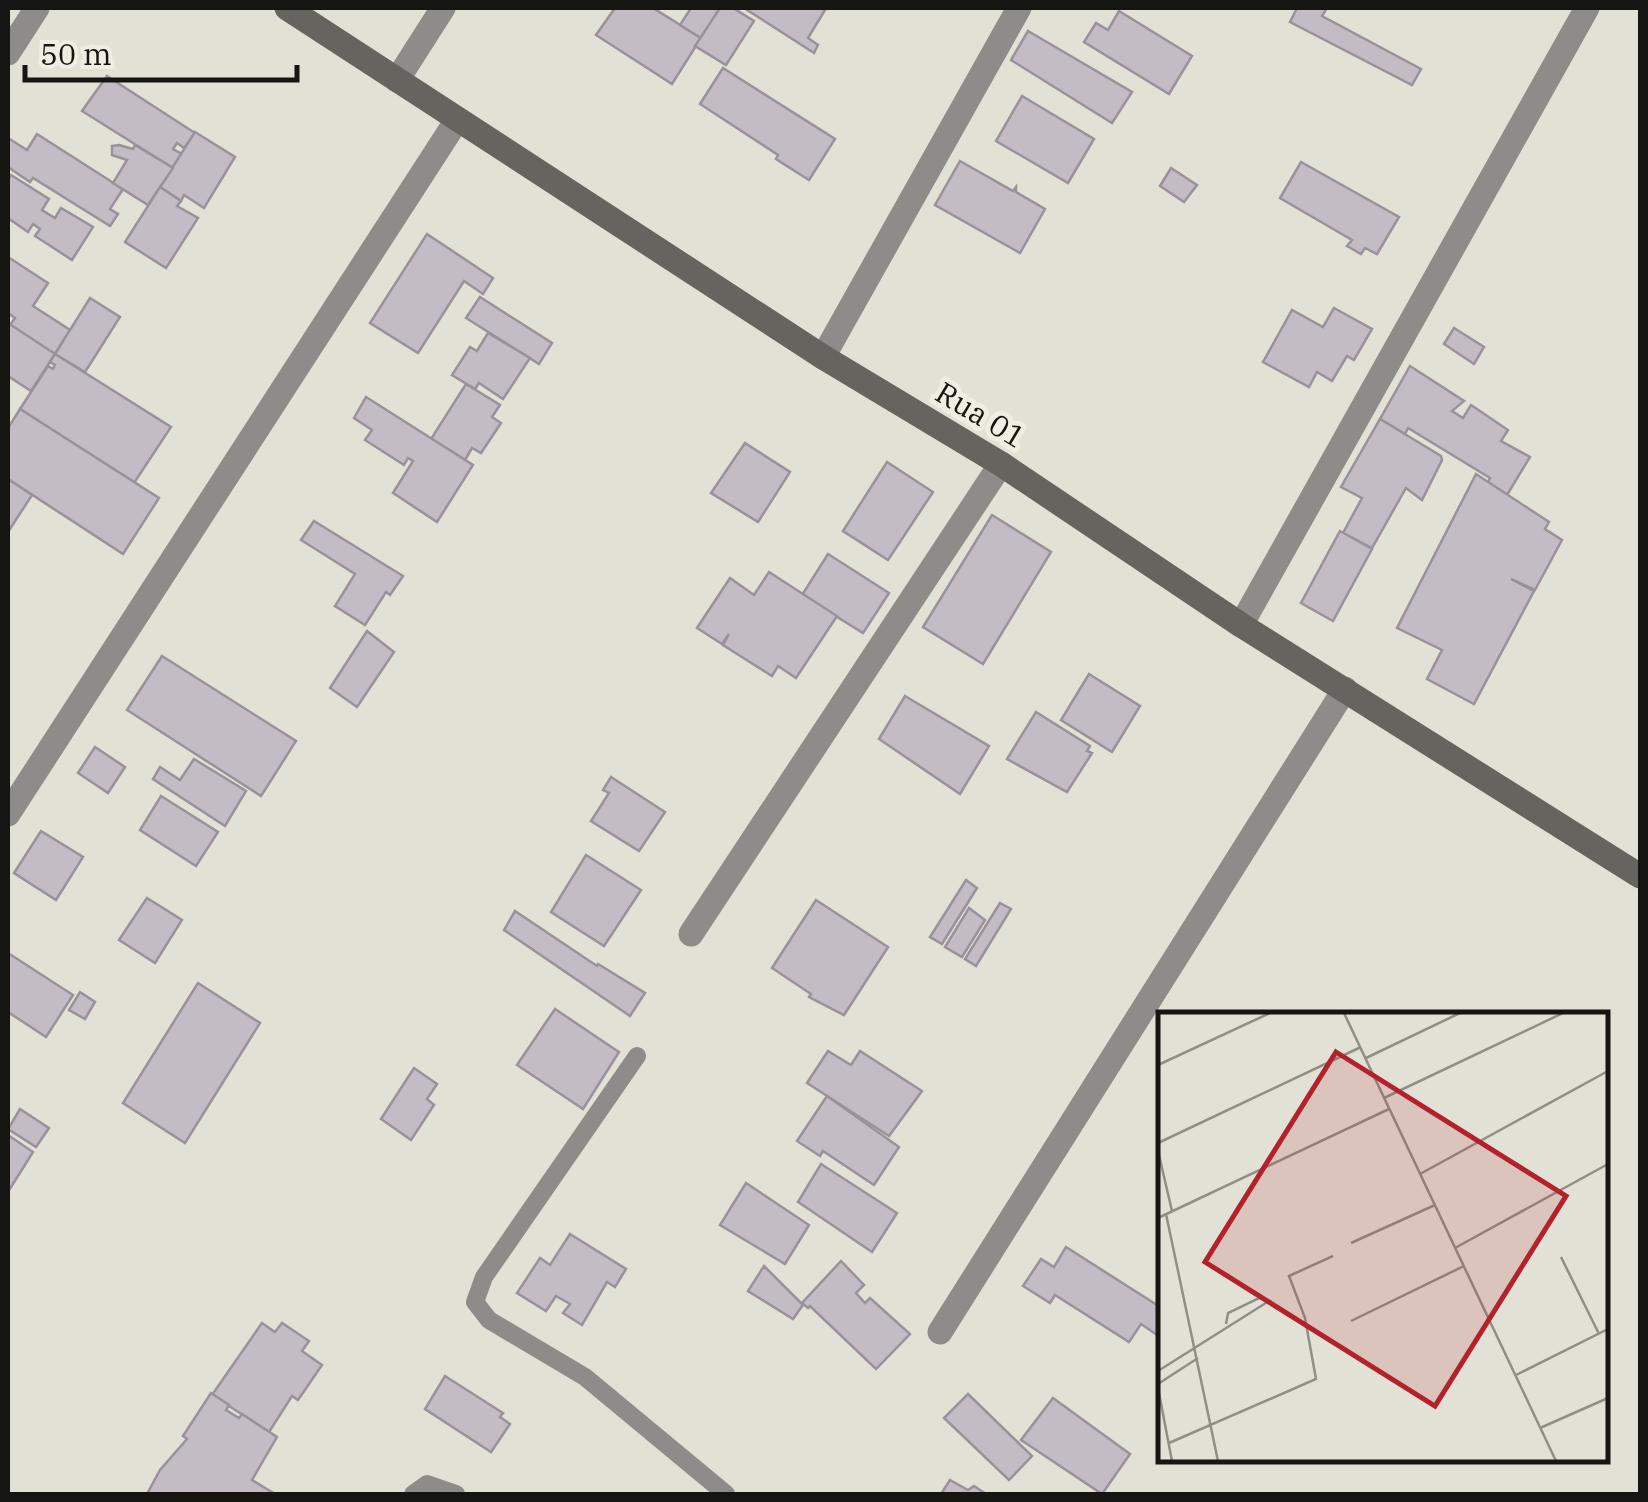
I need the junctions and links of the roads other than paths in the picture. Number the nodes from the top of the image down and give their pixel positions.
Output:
1 (37, 8) edge
2 (288, 8) edge
3 (444, 8) edge
4 (1018, 8) edge
5 (1587, 8) edge
6 (8, 53) edge
7 (397, 80) junction
8 (457, 120) junction
9 (824, 357) junction
10 (1002, 464) junction
11 (1241, 625) junction
12 (1345, 690) junction
13 (8, 814) edge
14 (1640, 876) edge
15 (691, 934) dead end
16 (637, 1056) dead end
17 (940, 1332) dead end
18 (413, 1494) edge
19 (456, 1494) edge
20 (726, 1494) edge

1 - 6 street
2 - 7 street, Rua 01
3 - 7 street
4 - 9 street
5 - 11 street
7 - 8 street, Rua 01
8 - 9 street, Rua 01
8 - 13 street
9 - 10 street, Rua 01
10 - 11 street, Rua 01
10 - 15 street
11 - 12 street, Rua 01
12 - 14 street, Rua 01
12 - 17 street
16 - 20 lane
18 - 19 lane

